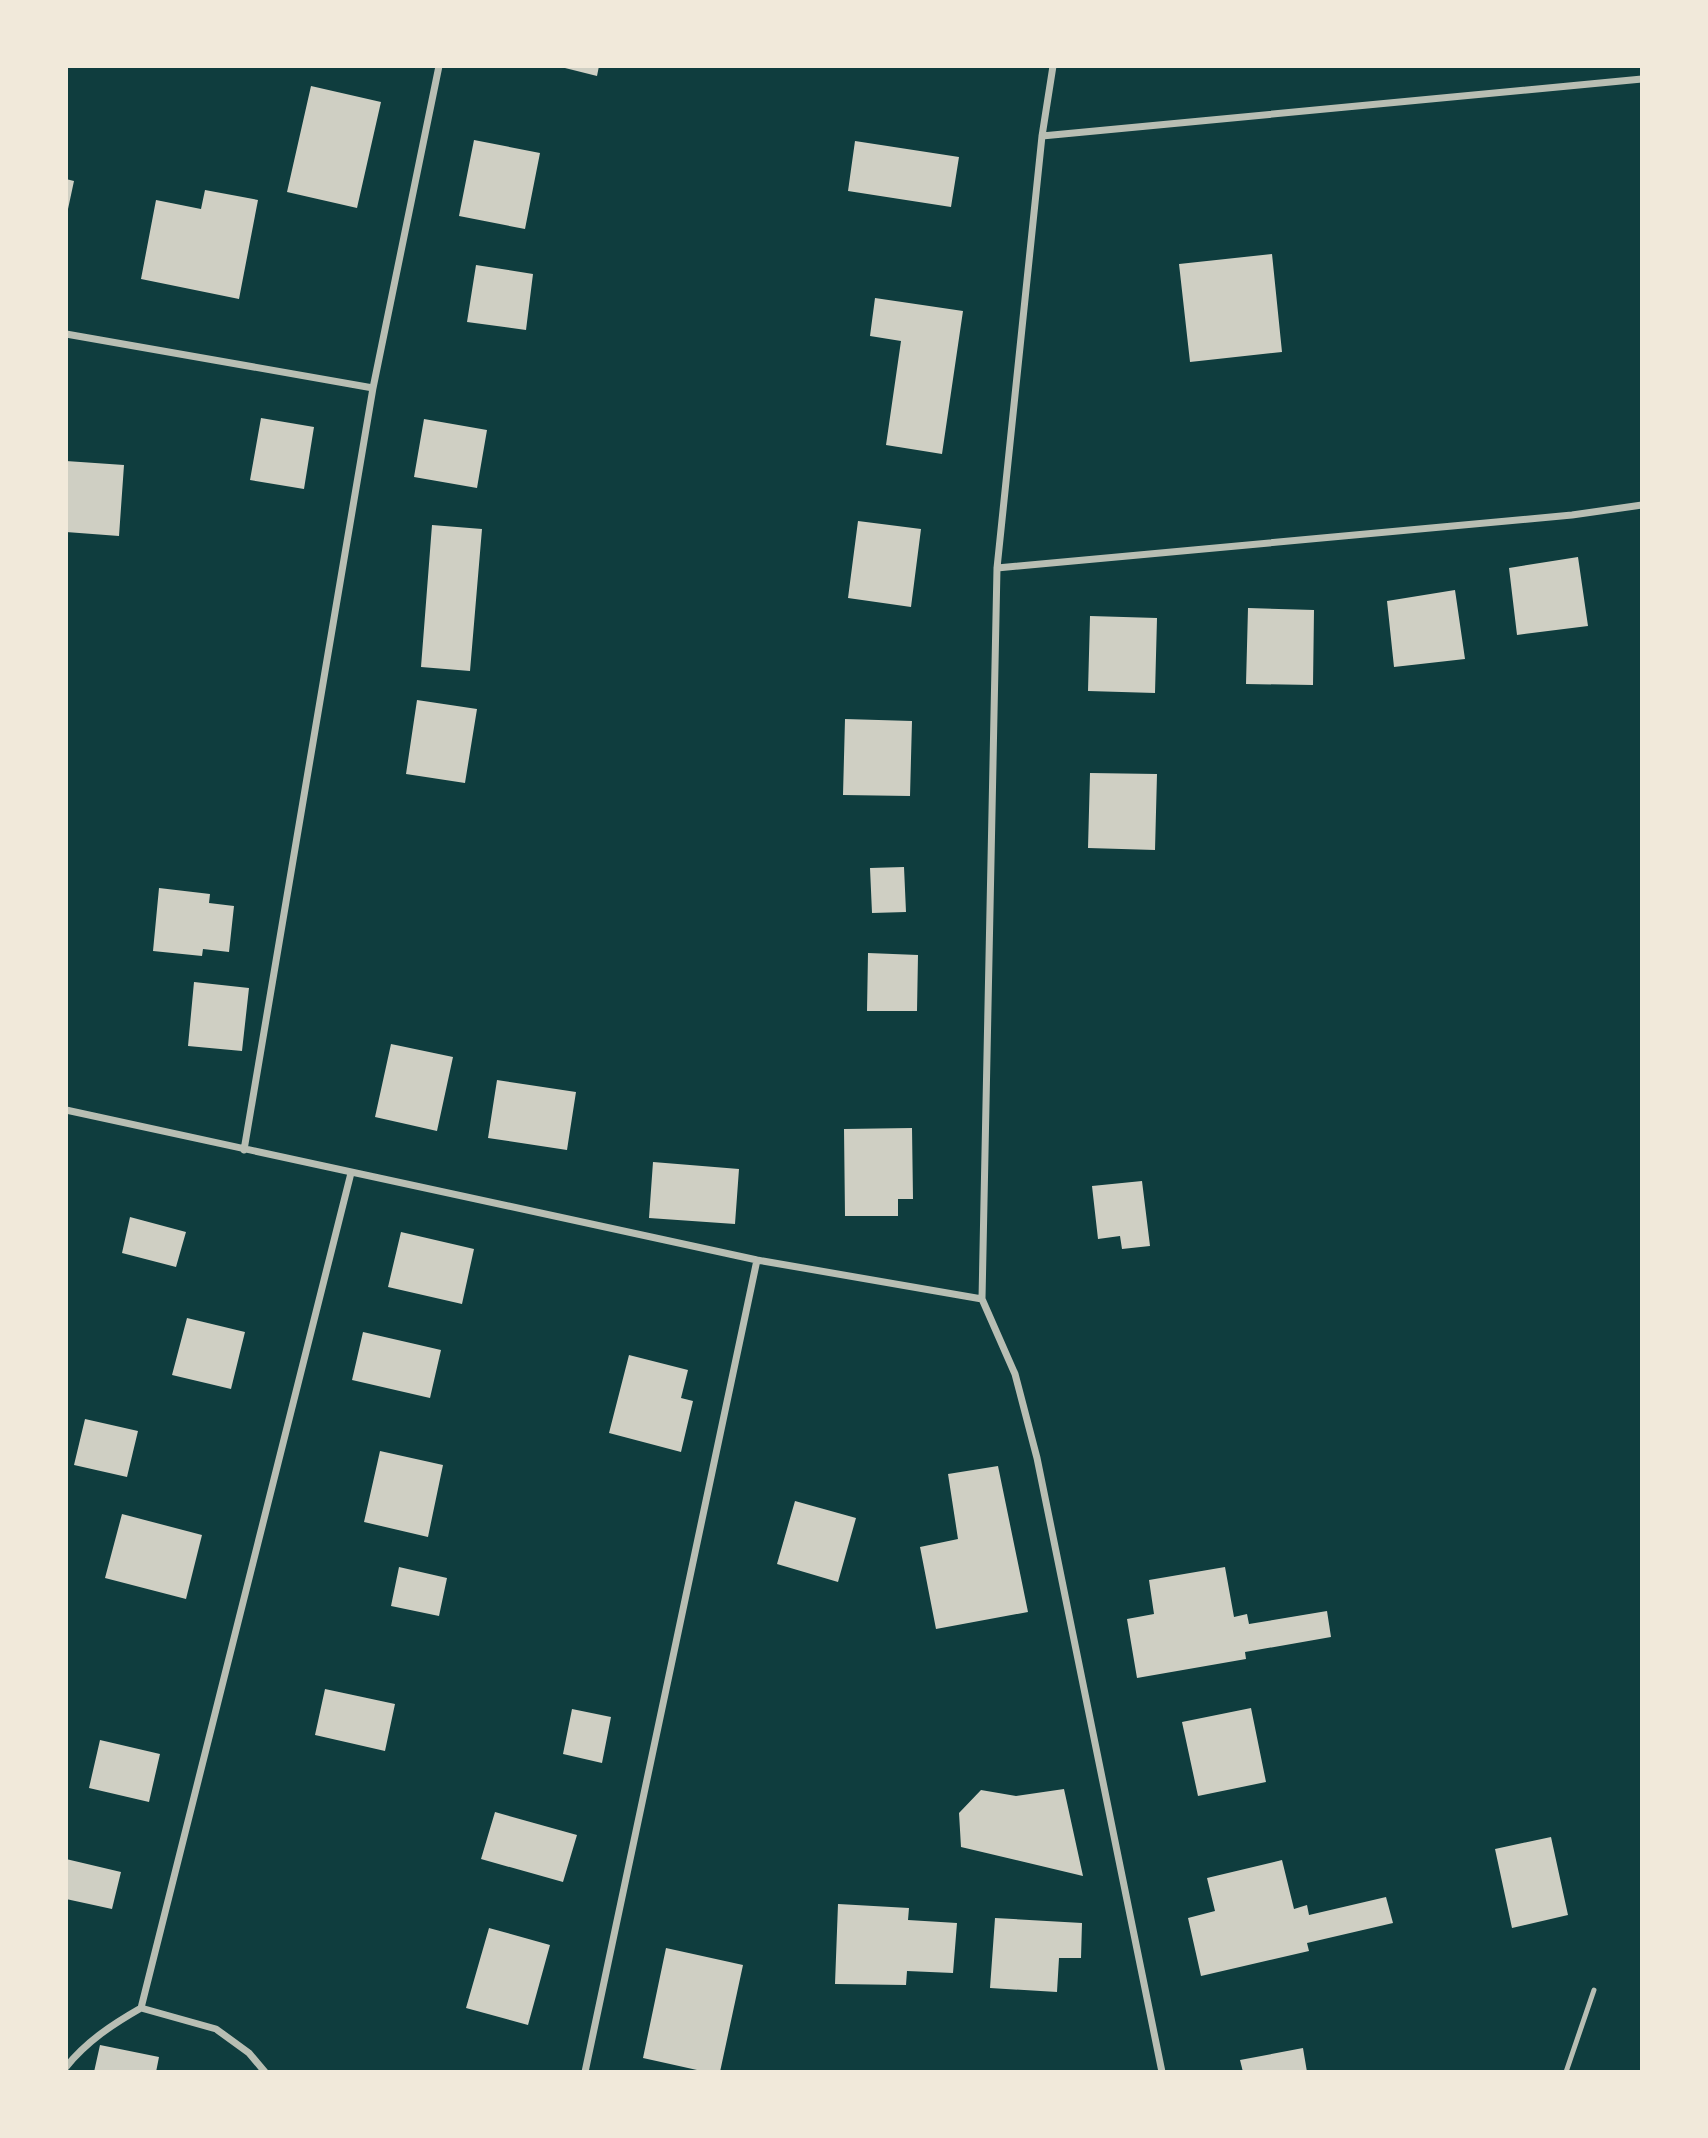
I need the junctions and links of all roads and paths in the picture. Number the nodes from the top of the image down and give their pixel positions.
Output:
1 (439, 66) edge
2 (1053, 66) edge
3 (1642, 79) edge
4 (1042, 136) junction
5 (66, 334) edge
6 (373, 388) junction
7 (1642, 505) edge
8 (998, 568) junction
9 (66, 1110) edge
10 (244, 1150) junction
11 (351, 1173) junction
12 (757, 1260) junction
13 (982, 1299) junction
14 (1594, 1990) dead end
15 (141, 2008) junction
16 (66, 2067) edge
17 (265, 2071) edge
18 (585, 2071) edge
19 (1162, 2071) edge
20 (1566, 2071) edge

1 - 6 street
2 - 4 street
3 - 4 street
4 - 8 street
5 - 6 street
6 - 10 street
7 - 8 street
8 - 13 street
9 - 10 street
10 - 11 street
11 - 12 street
11 - 15 street
12 - 13 street
12 - 18 street
13 - 19 street
14 - 20 lane
15 - 16 street
15 - 17 street

